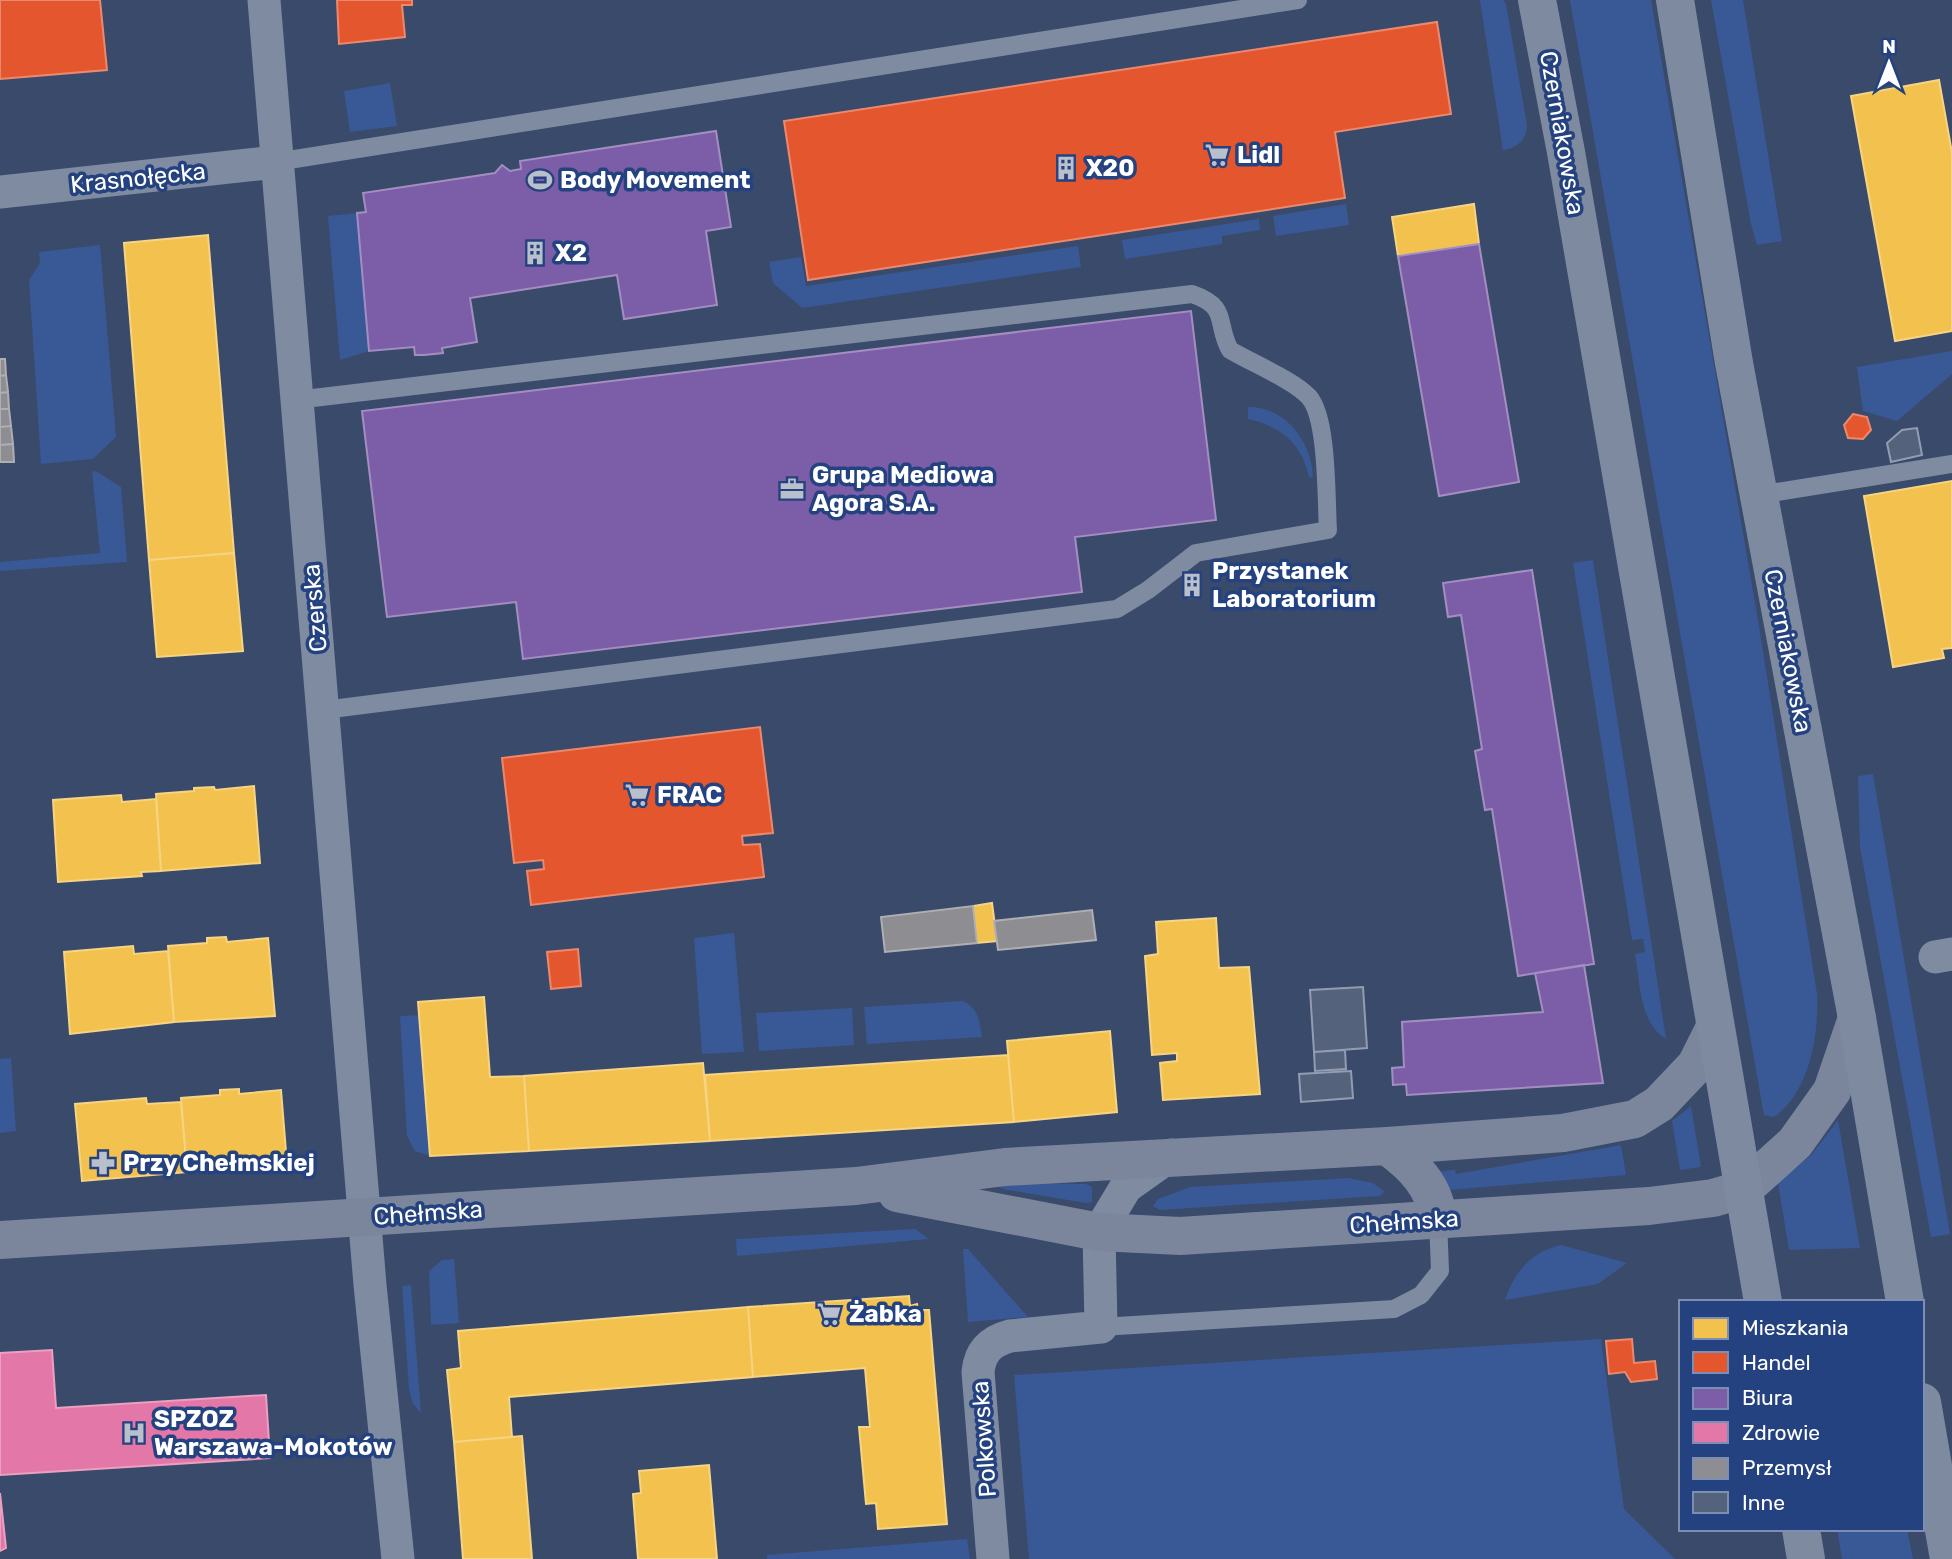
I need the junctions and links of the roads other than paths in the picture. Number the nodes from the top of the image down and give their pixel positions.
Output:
1 (264, 0) edge
2 (1298, 0) edge
3 (1537, 0) edge
4 (1675, 0) edge
5 (276, 162) junction
6 (0, 192) edge
7 (296, 400) junction
8 (1952, 464) edge
9 (1758, 495) junction
10 (324, 710) junction
11 (1857, 1018) junction
12 (1715, 1027) junction
13 (1387, 1146) junction
14 (1171, 1156) junction
15 (856, 1186) junction
16 (1744, 1189) junction
17 (365, 1217) junction
18 (1438, 1219) junction
19 (1099, 1232) junction
20 (0, 1240) edge
21 (1763, 1300) edge
22 (1905, 1300) edge
23 (1101, 1327) junction
24 (1924, 1414) edge
25 (1801, 1531) edge
26 (398, 1559) edge
27 (993, 1559) edge
28 (1806, 1559) edge
29 (1949, 1559) edge

1 - 5 street, Czerska
2 - 5 lane
3 - 12 main road, Czerniakowska
4 - 9 main road, Czerniakowska
5 - 6 street, Krasnołęcka
5 - 7 street, Czerska
7 - 10 street, Czerska
7 - 10 lane
8 - 9 lane
9 - 11 main road, Czerniakowska
10 - 17 street, Czerska
11 - 16 street
11 - 22 main road, Czerniakowska
12 - 13 street, Chełmska
12 - 16 main road, Czerniakowska
13 - 14 street, Chełmska
13 - 18 street
14 - 15 street, Chełmska
14 - 19 street
15 - 17 street, Chełmska
15 - 19 street, Chełmska
16 - 18 street, Chełmska
16 - 21 main road, Czerniakowska
17 - 20 street, Chełmska
17 - 26 street, Czerska
18 - 19 street, Chełmska
18 - 23 lane
19 - 23 street
23 - 27 street, Polkowska
24 - 29 main road
25 - 28 main road

